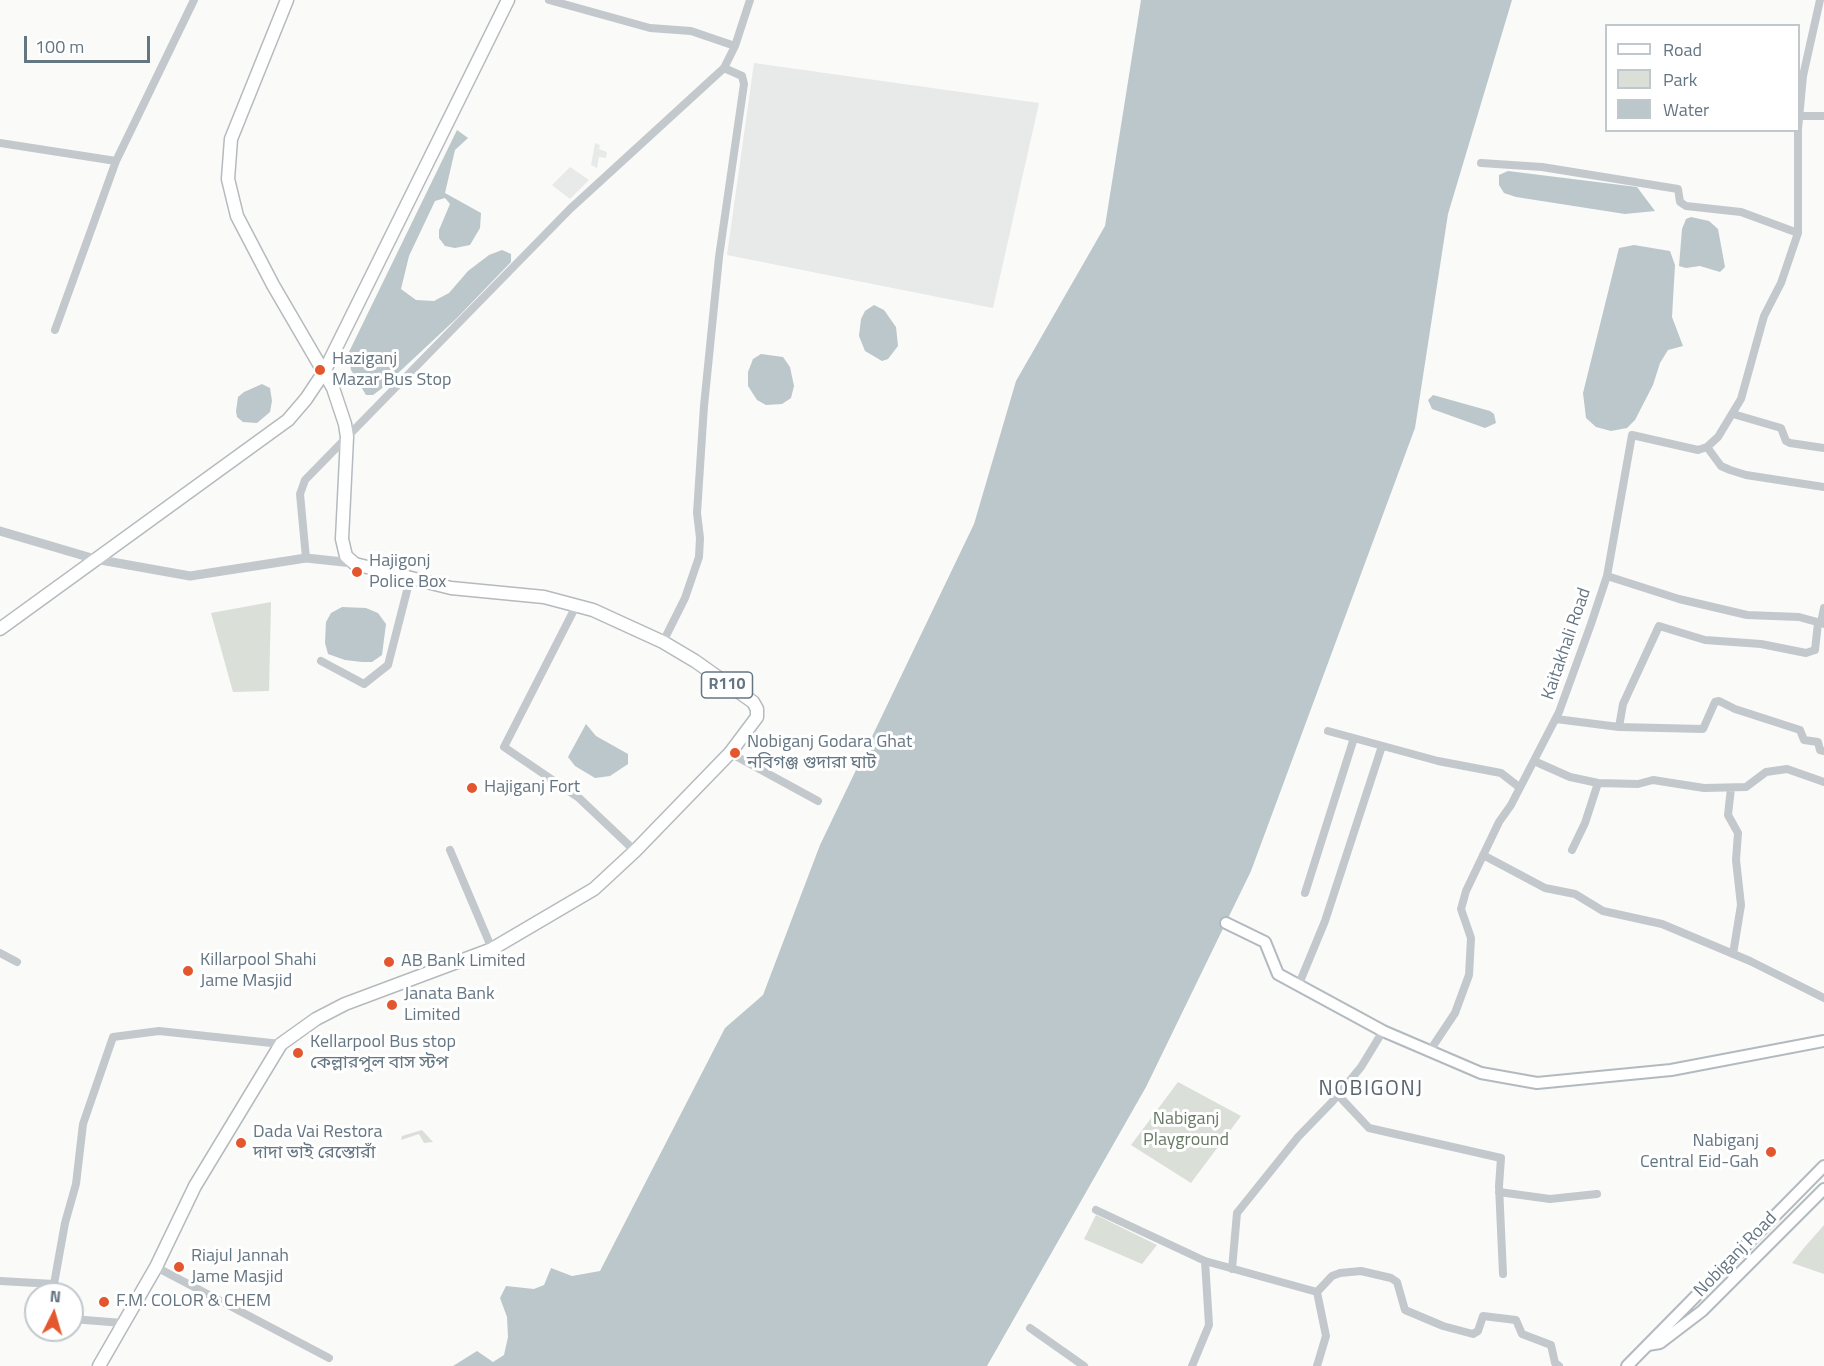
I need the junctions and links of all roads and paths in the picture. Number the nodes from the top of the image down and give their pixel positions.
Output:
1 (194, 0) edge
2 (287, 0) edge
3 (508, 0) edge
4 (549, 0) edge
5 (750, 0) edge
6 (1820, 0) edge
7 (735, 46) junction
8 (724, 68) junction
9 (1800, 106) edge
10 (1800, 116) edge
11 (1824, 116) edge
12 (1798, 132) edge
13 (0, 142) edge
14 (116, 161) junction
15 (1481, 163) dead end
16 (1798, 232) junction
17 (55, 330) dead end
18 (324, 372) junction
19 (1733, 414) junction
20 (347, 437) junction
21 (1707, 447) junction
22 (1824, 448) edge
23 (1824, 487) edge
24 (0, 531) edge
25 (306, 558) junction
26 (95, 559) junction
27 (355, 564) junction
28 (1607, 576) junction
29 (410, 579) junction
30 (577, 604) junction
31 (1824, 608) edge
32 (1821, 623) edge
33 (0, 629) edge
34 (663, 642) junction
35 (321, 661) dead end
36 (1556, 719) junction
37 (1619, 726) junction
38 (1328, 731) dead end
39 (1354, 738) junction
40 (1382, 746) junction
41 (1824, 751) edge
42 (730, 753) junction
43 (1534, 760) junction
44 (1824, 782) edge
45 (1598, 783) junction
46 (1519, 788) junction
47 (1731, 788) junction
48 (818, 801) dead end
49 (450, 850) dead end
50 (1572, 850) dead end
51 (635, 851) junction
52 (1483, 855) junction
53 (1305, 893) dead end
54 (1226, 923) dead end
55 (492, 949) junction
56 (0, 953) edge
57 (1733, 954) junction
58 (17, 962) dead end
59 (1299, 984) junction
60 (1824, 998) edge
61 (1383, 1031) junction
62 (1824, 1041) edge
63 (281, 1044) junction
64 (1429, 1052) junction
65 (1338, 1095) junction
66 (1824, 1166) edge
67 (1824, 1189) edge
68 (1499, 1192) junction
69 (1597, 1194) dead end
70 (1096, 1210) dead end
71 (1205, 1261) junction
72 (156, 1267) junction
73 (1232, 1269) junction
74 (1503, 1274) dead end
75 (0, 1281) edge
76 (24, 1282) edge
77 (54, 1282) edge
78 (1317, 1292) junction
79 (84, 1320) edge
80 (123, 1323) junction
81 (1030, 1328) dead end
82 (1647, 1345) junction
83 (329, 1358) dead end
84 (99, 1366) edge
85 (1084, 1366) edge
86 (1192, 1366) edge
87 (1317, 1366) edge
88 (1559, 1366) edge
89 (1627, 1366) edge

1 - 14 street
2 - 18 main road
3 - 18 main road
4 - 7 street
5 - 7 street
6 - 9 street
7 - 8 street
8 - 20 street
8 - 34 street
10 - 11 street
12 - 16 street
13 - 14 street
14 - 17 street
15 - 16 street
16 - 19 street
18 - 20 main road
18 - 26 main road
19 - 21 street
19 - 22 street
20 - 25 street
20 - 27 main road
21 - 23 street
21 - 28 street, Kaitakhali Road
24 - 26 street
25 - 26 street
25 - 27 street
26 - 33 main road
27 - 29 main road, R110
28 - 32 street
28 - 36 street, Kaitakhali Road
29 - 30 main road, R110
29 - 35 street
30 - 34 main road, R110
30 - 51 street
31 - 32 street
32 - 37 street
34 - 42 main road, R110
36 - 37 street
36 - 43 street, Kaitakhali Road
37 - 41 street
38 - 39 street
39 - 40 street
39 - 53 street
40 - 46 street
40 - 59 street
42 - 48 street
42 - 51 main road, R110
43 - 45 street
43 - 46 street, Kaitakhali Road
44 - 47 street
45 - 47 street
45 - 50 street
46 - 52 street, Kaitakhali Road
47 - 57 street
49 - 55 street
51 - 55 main road, R110
52 - 57 street
52 - 64 street, Kaitakhali Road
54 - 59 main road
55 - 63 main road, R110
56 - 58 street
57 - 60 street
59 - 61 main road
61 - 64 main road
61 - 65 street
62 - 64 main road
63 - 72 main road, R110
63 - 77 street
65 - 68 street
65 - 73 street
66 - 82 main road, Nobiganj Road
67 - 82 main road, Nobiganj Road
68 - 69 street
68 - 74 street
70 - 71 street
71 - 73 street
71 - 86 street
72 - 80 main road, R110
72 - 83 street
73 - 78 street
75 - 76 street
78 - 87 street
78 - 88 street
79 - 80 street
80 - 84 main road, R110
81 - 85 street
82 - 89 main road, Nobiganj Road

